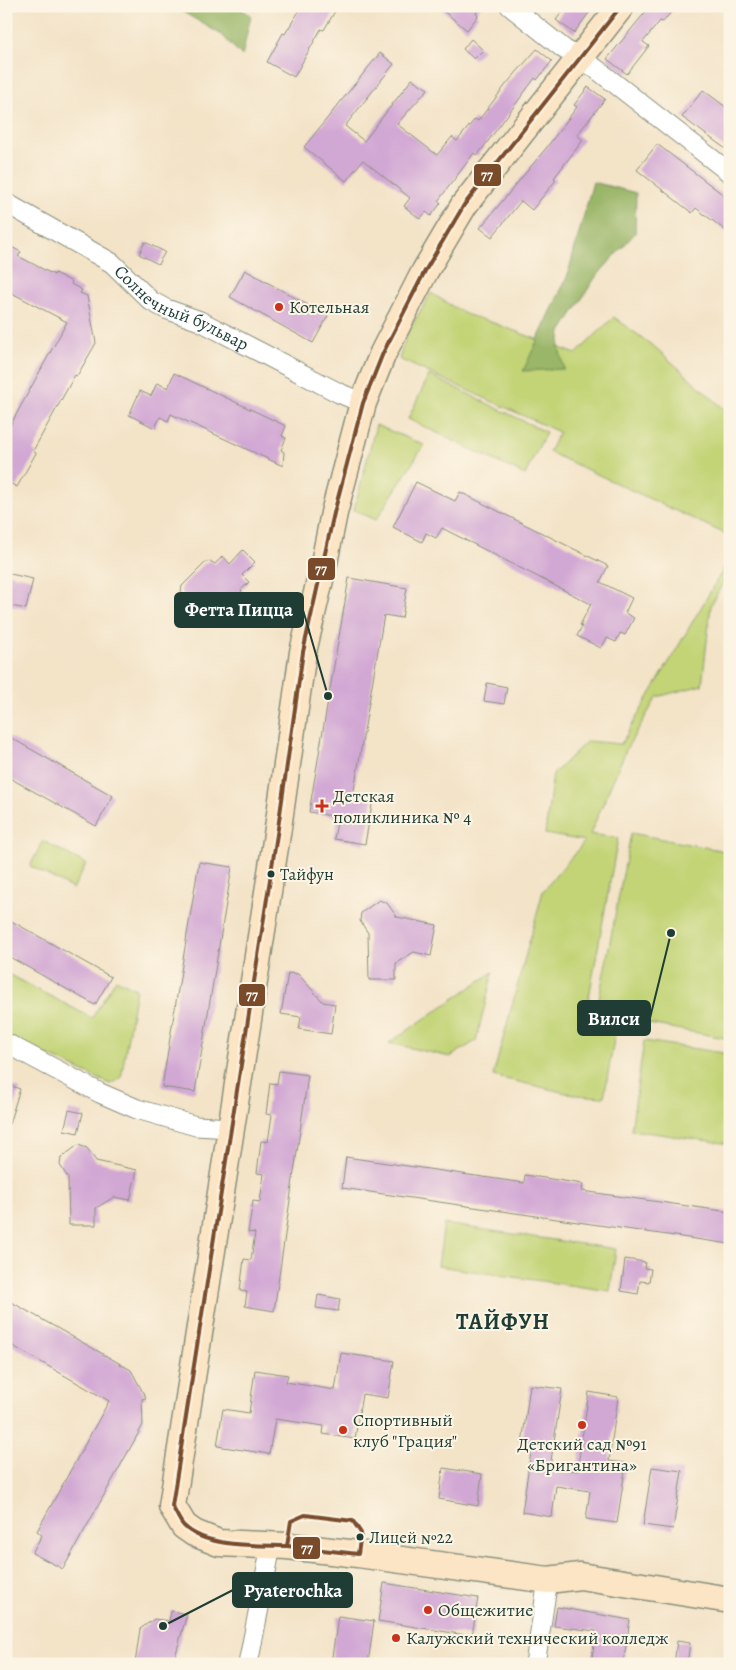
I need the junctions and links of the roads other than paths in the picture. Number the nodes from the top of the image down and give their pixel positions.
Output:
1 (510, 6) edge
2 (621, 6) edge
3 (580, 58) junction
4 (730, 173) edge
5 (6, 203) edge
6 (363, 403) junction
7 (6, 1043) edge
8 (231, 1128) junction
9 (271, 1546) junction
10 (548, 1580) junction
11 (730, 1600) edge
12 (248, 1664) edge
13 (535, 1664) edge

1 - 3 street
2 - 3 street
3 - 4 street
3 - 6 street
5 - 6 street, Солнечный бульвар
6 - 8 street
7 - 8 street
8 - 9 street
9 - 10 street
9 - 12 street
10 - 11 street
10 - 13 street

